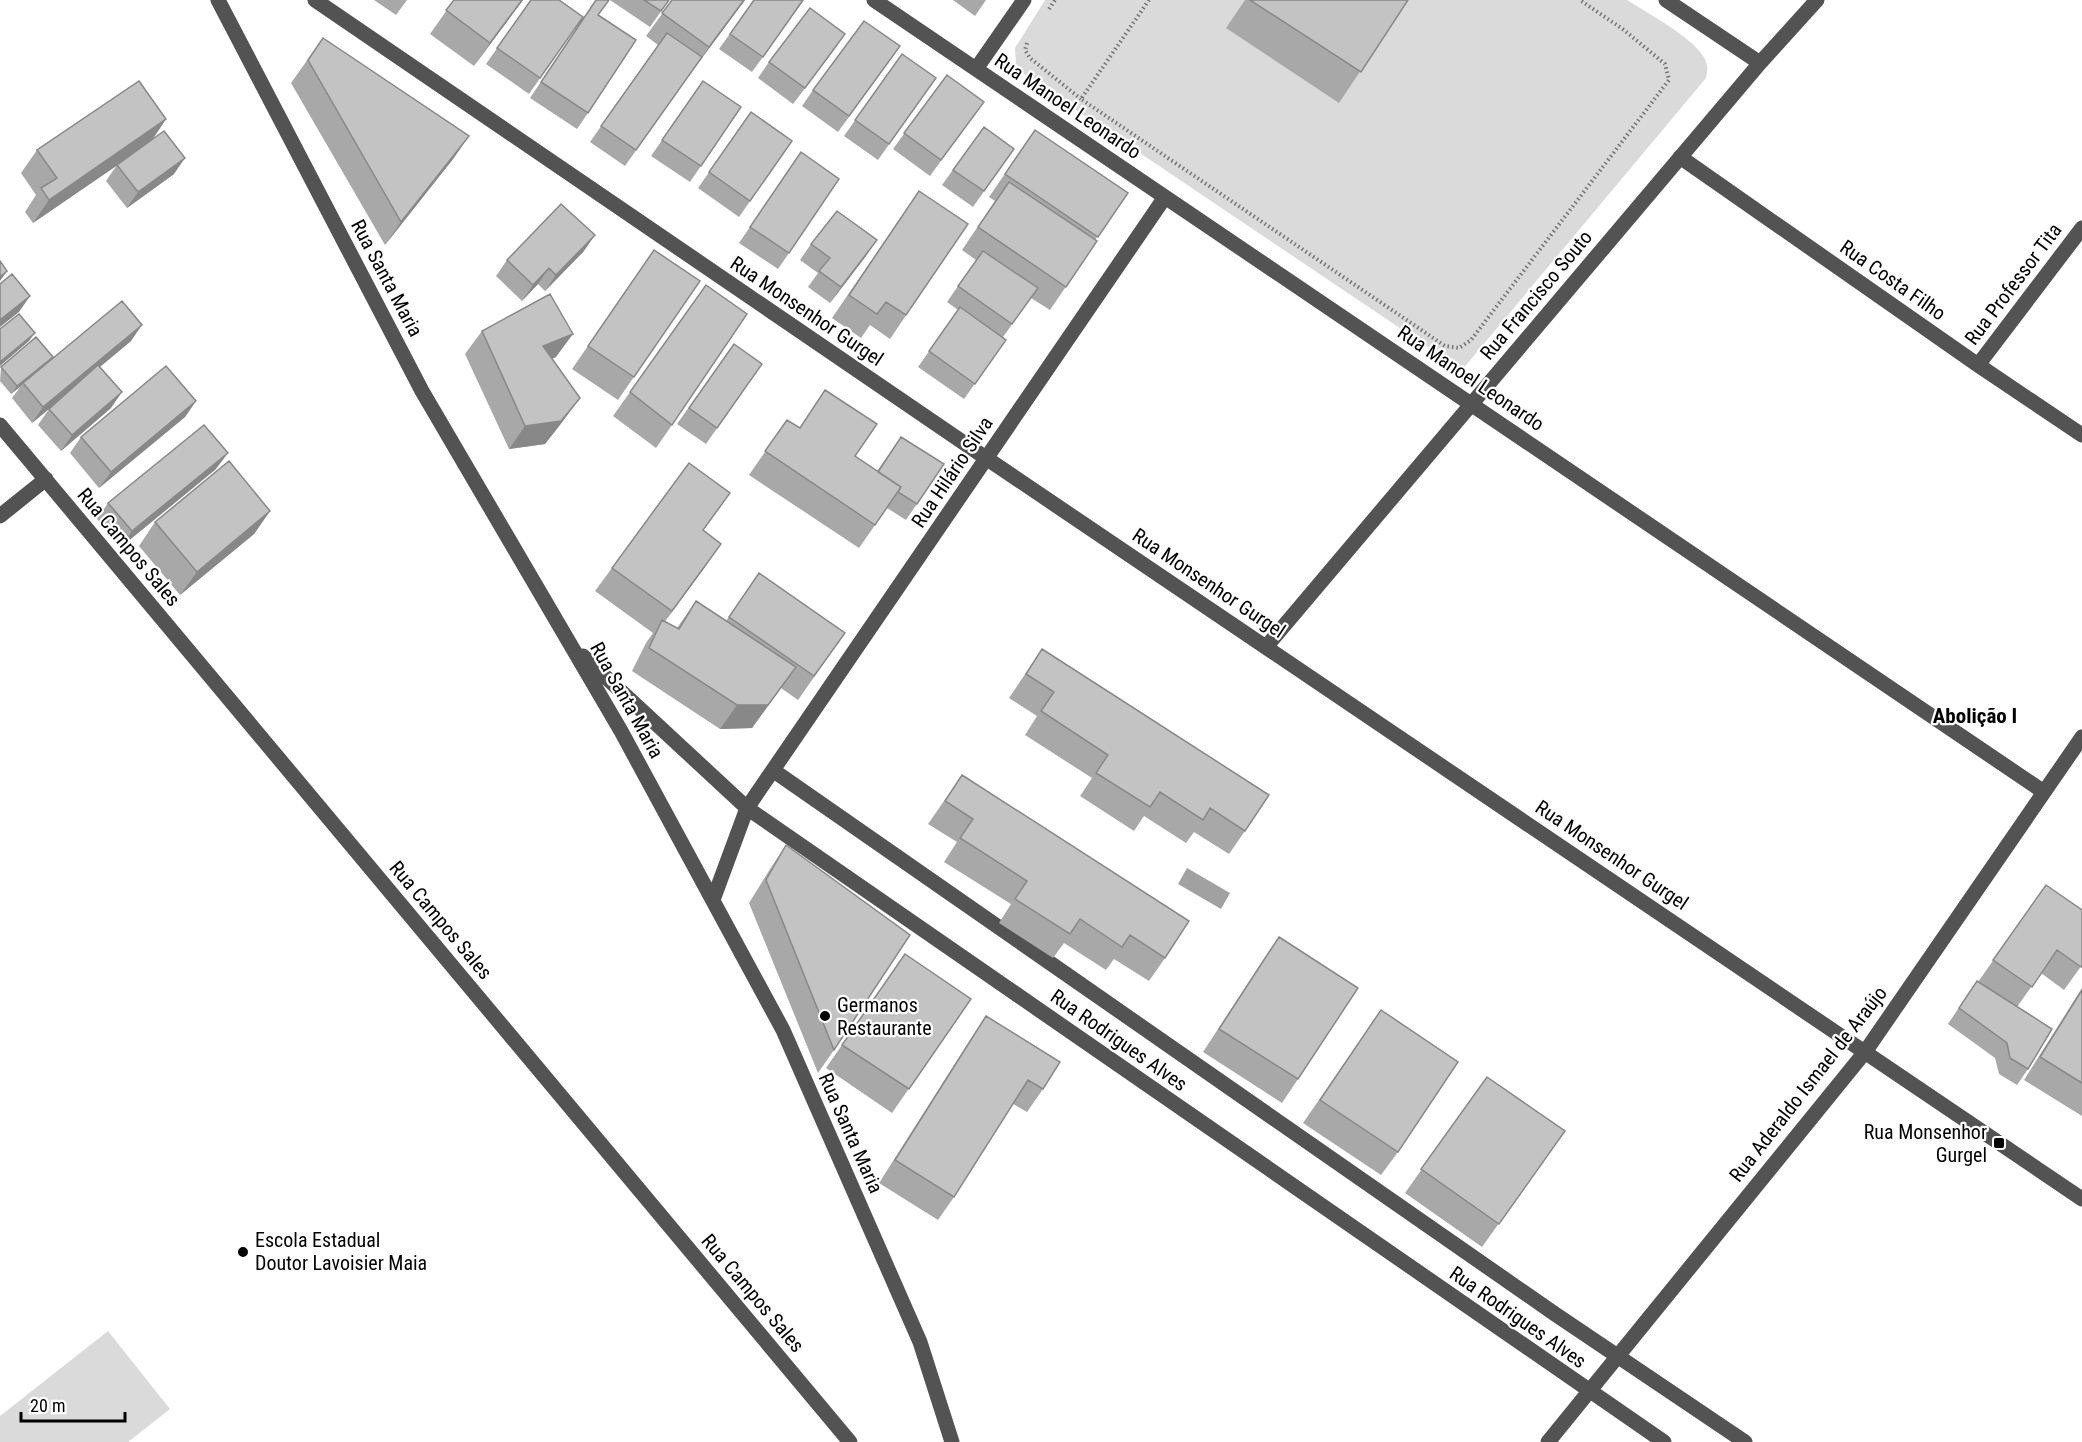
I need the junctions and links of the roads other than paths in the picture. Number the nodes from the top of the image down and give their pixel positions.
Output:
1 (218, 0) edge
2 (315, 0) edge
3 (874, 0) edge
4 (1024, 0) edge
5 (1665, 0) edge
6 (1817, 0) edge
7 (1760, 63) junction
8 (976, 69) junction
9 (1680, 157) junction
10 (1165, 196) junction
11 (2082, 228) edge
12 (1978, 365) junction
13 (1471, 404) junction
14 (0, 425) edge
15 (2082, 435) edge
16 (986, 458) junction
17 (46, 479) junction
18 (0, 516) edge
19 (572, 645) junction
20 (1266, 647) junction
21 (2082, 737) edge
22 (774, 771) junction
23 (2044, 792) junction
24 (747, 808) junction
25 (712, 900) junction
26 (1865, 1052) junction
27 (2082, 1199) edge
28 (1617, 1356) junction
29 (1588, 1391) junction
30 (850, 1442) edge
31 (952, 1442) edge
32 (1548, 1442) edge
33 (1664, 1442) edge
34 (1745, 1442) edge

1 - 19 street, Rua Santa Maria
2 - 16 street, Rua Monsenhor Gurgel
3 - 8 street, Rua Manoel Leonardo
4 - 8 street
5 - 7 street
6 - 7 street, Rua Francisco Souto
7 - 9 street, Rua Francisco Souto
8 - 10 street, Rua Manoel Leonardo
9 - 12 street, Rua Costa Filho
9 - 13 street, Rua Francisco Souto
10 - 13 street, Rua Manoel Leonardo
10 - 16 street, Rua Hilário Silva
11 - 12 street, Rua Professor Tita
12 - 15 street, Rua Costa Filho
13 - 20 street, Rua Francisco Souto
13 - 23 street, Rua Manoel Leonardo
14 - 17 street, Rua Campos Sales
16 - 20 street, Rua Monsenhor Gurgel
16 - 22 street, Rua Hilário Silva
17 - 18 street
17 - 30 street, Rua Campos Sales
19 - 24 street, Rua Rodrigues Alves
19 - 25 street, Rua Santa Maria
20 - 26 street, Rua Monsenhor Gurgel
21 - 23 street, Rua Aderaldo Ismael de Araújo
22 - 24 street, Rua Hilário Silva
22 - 28 street, Rua Rodrigues Alves
23 - 26 street, Rua Aderaldo Ismael de Araújo
24 - 25 street, Rua Hilário Silva
24 - 29 street, Rua Rodrigues Alves
25 - 31 street, Rua Santa Maria
26 - 27 street, Rua Monsenhor Gurgel
26 - 28 street, Rua Aderaldo Ismael de Araújo
28 - 29 street, Rua Aderaldo Ismael de Araújo
28 - 34 street, Rua Rodrigues Alves
29 - 32 street, Rua Aderaldo Ismael de Araújo
29 - 33 street, Rua Rodrigues Alves

